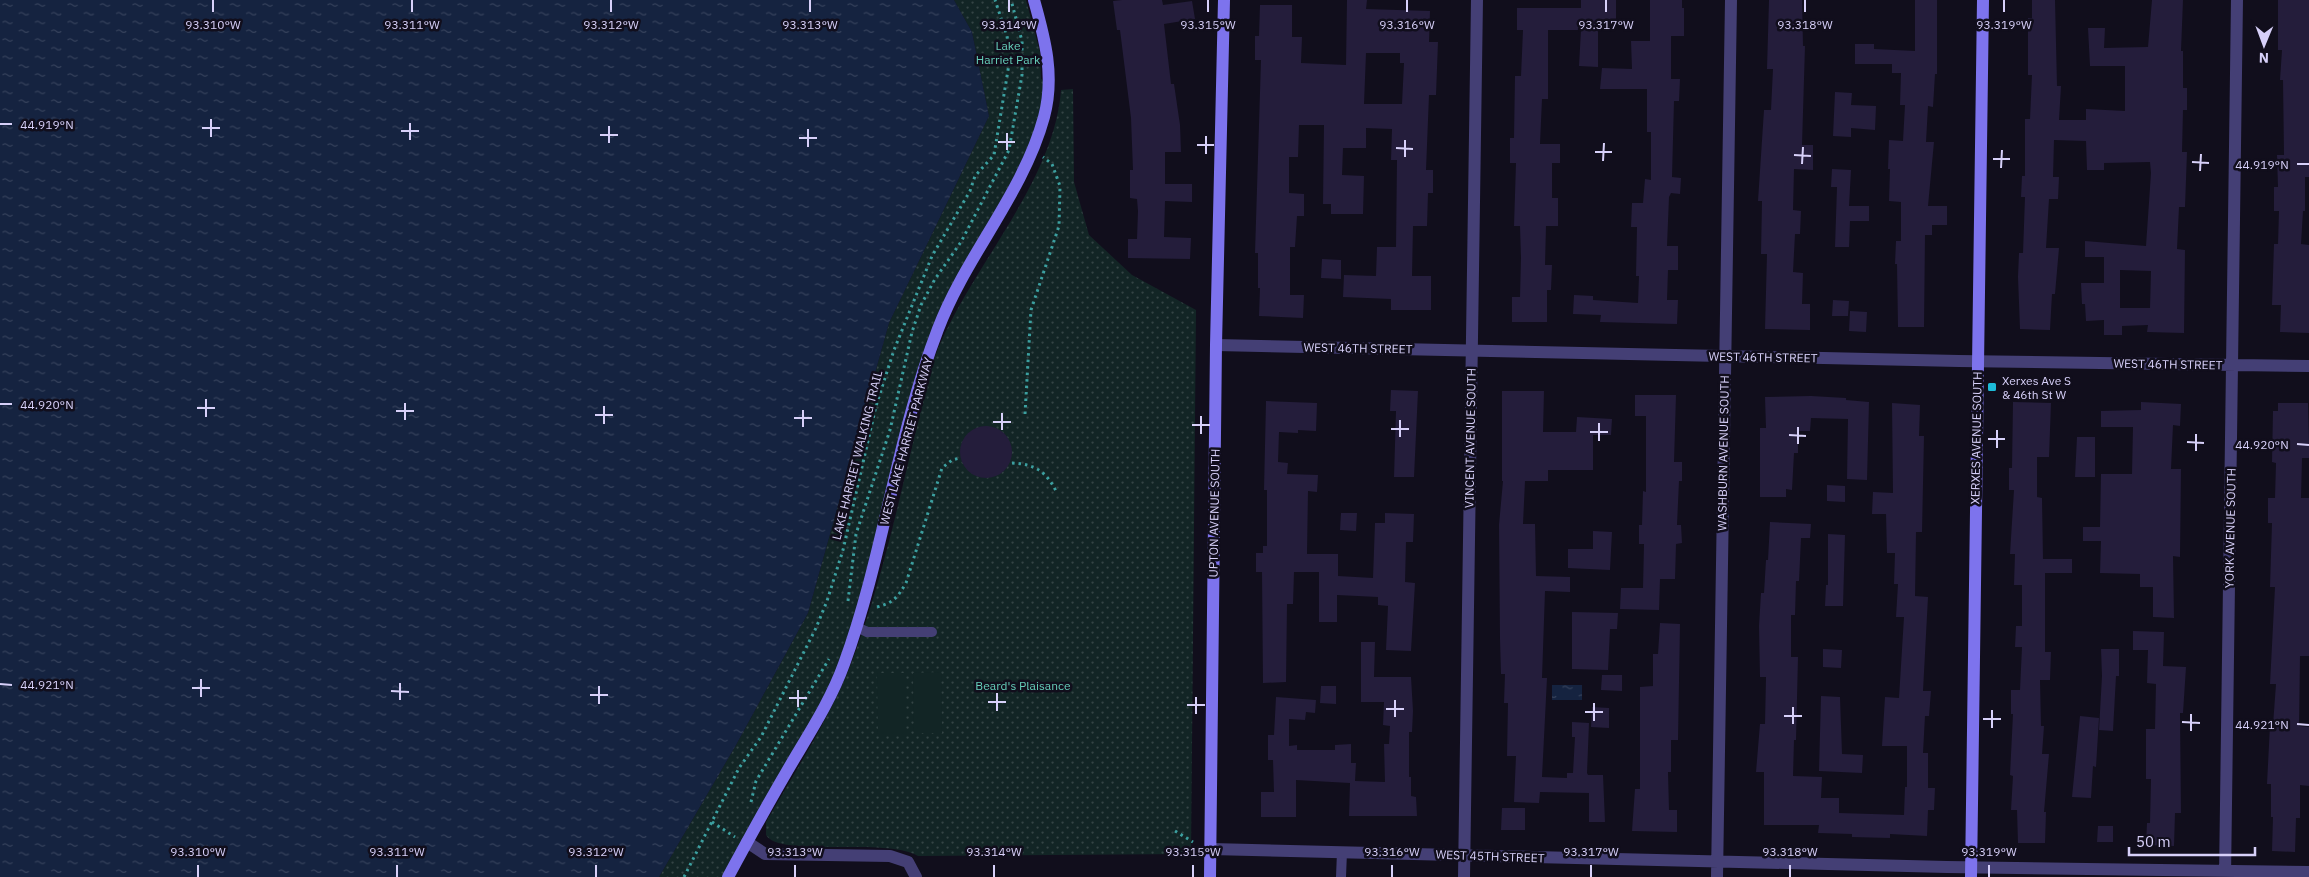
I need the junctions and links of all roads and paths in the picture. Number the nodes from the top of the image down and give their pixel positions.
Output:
1 (995, 0) edge
2 (1034, 0) edge
3 (1224, 0) edge
4 (1477, 0) edge
5 (1731, 0) edge
6 (1983, 0) edge
7 (2237, 0) edge
8 (1032, 149) junction
9 (1216, 345) junction
10 (1472, 351) junction
11 (1724, 356) junction
12 (1977, 362) junction
13 (2232, 364) junction
14 (2309, 366) edge
15 (1026, 414) dead end
16 (960, 458) dead end
17 (1012, 463) dead end
18 (1056, 491) dead end
19 (876, 607) dead end
20 (857, 627) junction
21 (932, 632) dead end
22 (712, 822) junction
23 (1175, 831) dead end
24 (742, 840) junction
25 (1193, 842) dead end
26 (1210, 849) junction
27 (1342, 852) junction
28 (1464, 856) junction
29 (1717, 862) junction
30 (1971, 872) edge
31 (2309, 872) edge
32 (2225, 874) edge
33 (684, 877) edge
34 (728, 877) edge
35 (916, 877) edge
36 (1210, 877) edge
37 (1341, 877) edge
38 (1464, 877) edge
39 (1717, 877) edge

1 - 22 path, LAKE HARRIET WALKING TRAIL
2 - 8 street, WEST LAKE HARRIET PARKWAY
3 - 9 street, UPTON AVENUE SOUTH
4 - 10 street, VINCENT AVENUE SOUTH
5 - 11 street, WASHBURN AVENUE SOUTH
6 - 12 street, XERXES AVENUE SOUTH
7 - 13 street, YORK AVENUE SOUTH
8 - 15 path
8 - 20 street, WEST LAKE HARRIET PARKWAY
9 - 10 street, WEST 46TH STREET
9 - 26 street, UPTON AVENUE SOUTH
10 - 11 street, WEST 46TH STREET
10 - 28 street, VINCENT AVENUE SOUTH
11 - 12 street, WEST 46TH STREET
11 - 29 street, WASHBURN AVENUE SOUTH
12 - 13 street, WEST 46TH STREET
12 - 30 street, XERXES AVENUE SOUTH
13 - 14 street, WEST 46TH STREET
13 - 32 street, YORK AVENUE SOUTH
16 - 19 path
17 - 18 path
20 - 21 lane
20 - 24 street, WEST LAKE HARRIET PARKWAY
22 - 24 path
22 - 33 path, LAKE HARRIET WALKING TRAIL
23 - 25 path
24 - 34 street, WEST LAKE HARRIET PARKWAY
24 - 35 street
26 - 27 street, WEST 45TH STREET
26 - 36 street, UPTON AVENUE SOUTH
27 - 28 street, WEST 45TH STREET
27 - 37 lane
28 - 29 street, WEST 45TH STREET
28 - 38 street, VINCENT AVENUE SOUTH
29 - 30 street, WEST 45TH STREET
29 - 39 street, WASHBURN AVENUE SOUTH
30 - 32 street, WEST 45TH STREET
31 - 32 street, WEST 45TH STREET

